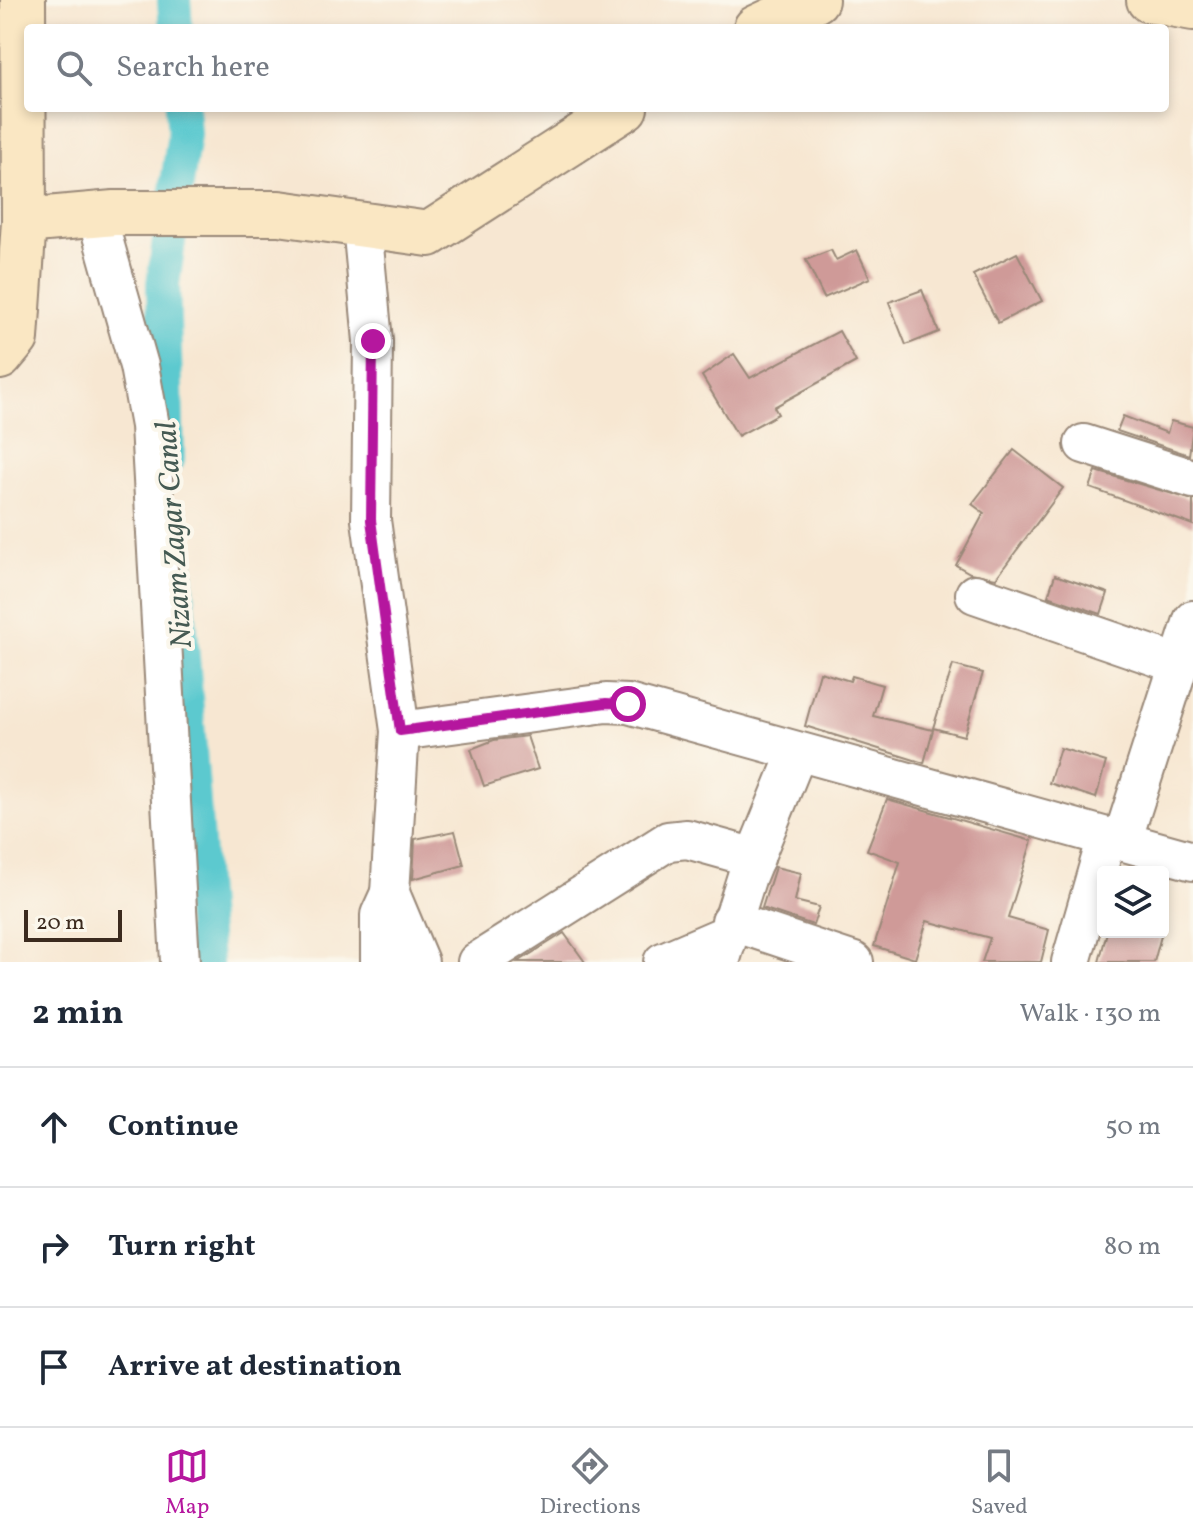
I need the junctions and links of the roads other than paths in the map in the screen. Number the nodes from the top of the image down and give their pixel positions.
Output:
1 (23, 0) edge
2 (816, 0) edge
3 (1149, 0) edge
4 (1193, 8) edge
5 (765, 24) edge
6 (619, 112) edge
7 (105, 214) junction
8 (24, 221) junction
9 (362, 225) junction
10 (0, 357) edge
11 (1084, 444) dead end
12 (1193, 479) edge
13 (975, 594) dead end
14 (1193, 620) edge
15 (1178, 664) junction
16 (400, 731) junction
17 (797, 753) junction
18 (1114, 839) junction
19 (755, 858) junction
20 (1193, 861) edge
21 (390, 893) junction
22 (726, 939) edge
23 (180, 962) edge
24 (380, 962) edge
25 (419, 962) edge
26 (477, 962) edge
27 (663, 962) edge
28 (854, 962) edge
29 (1071, 962) edge

1 - 8 street
2 - 5 street
3 - 4 street
6 - 9 street
7 - 8 street
7 - 9 street
7 - 23 street
8 - 10 street
9 - 16 street
11 - 12 street
13 - 15 street
14 - 15 street
15 - 18 street
16 - 17 street
16 - 21 street
17 - 18 street
17 - 19 street
18 - 20 street
18 - 29 street
19 - 22 street
19 - 26 street
21 - 24 street
21 - 25 street
22 - 27 street
22 - 28 street

